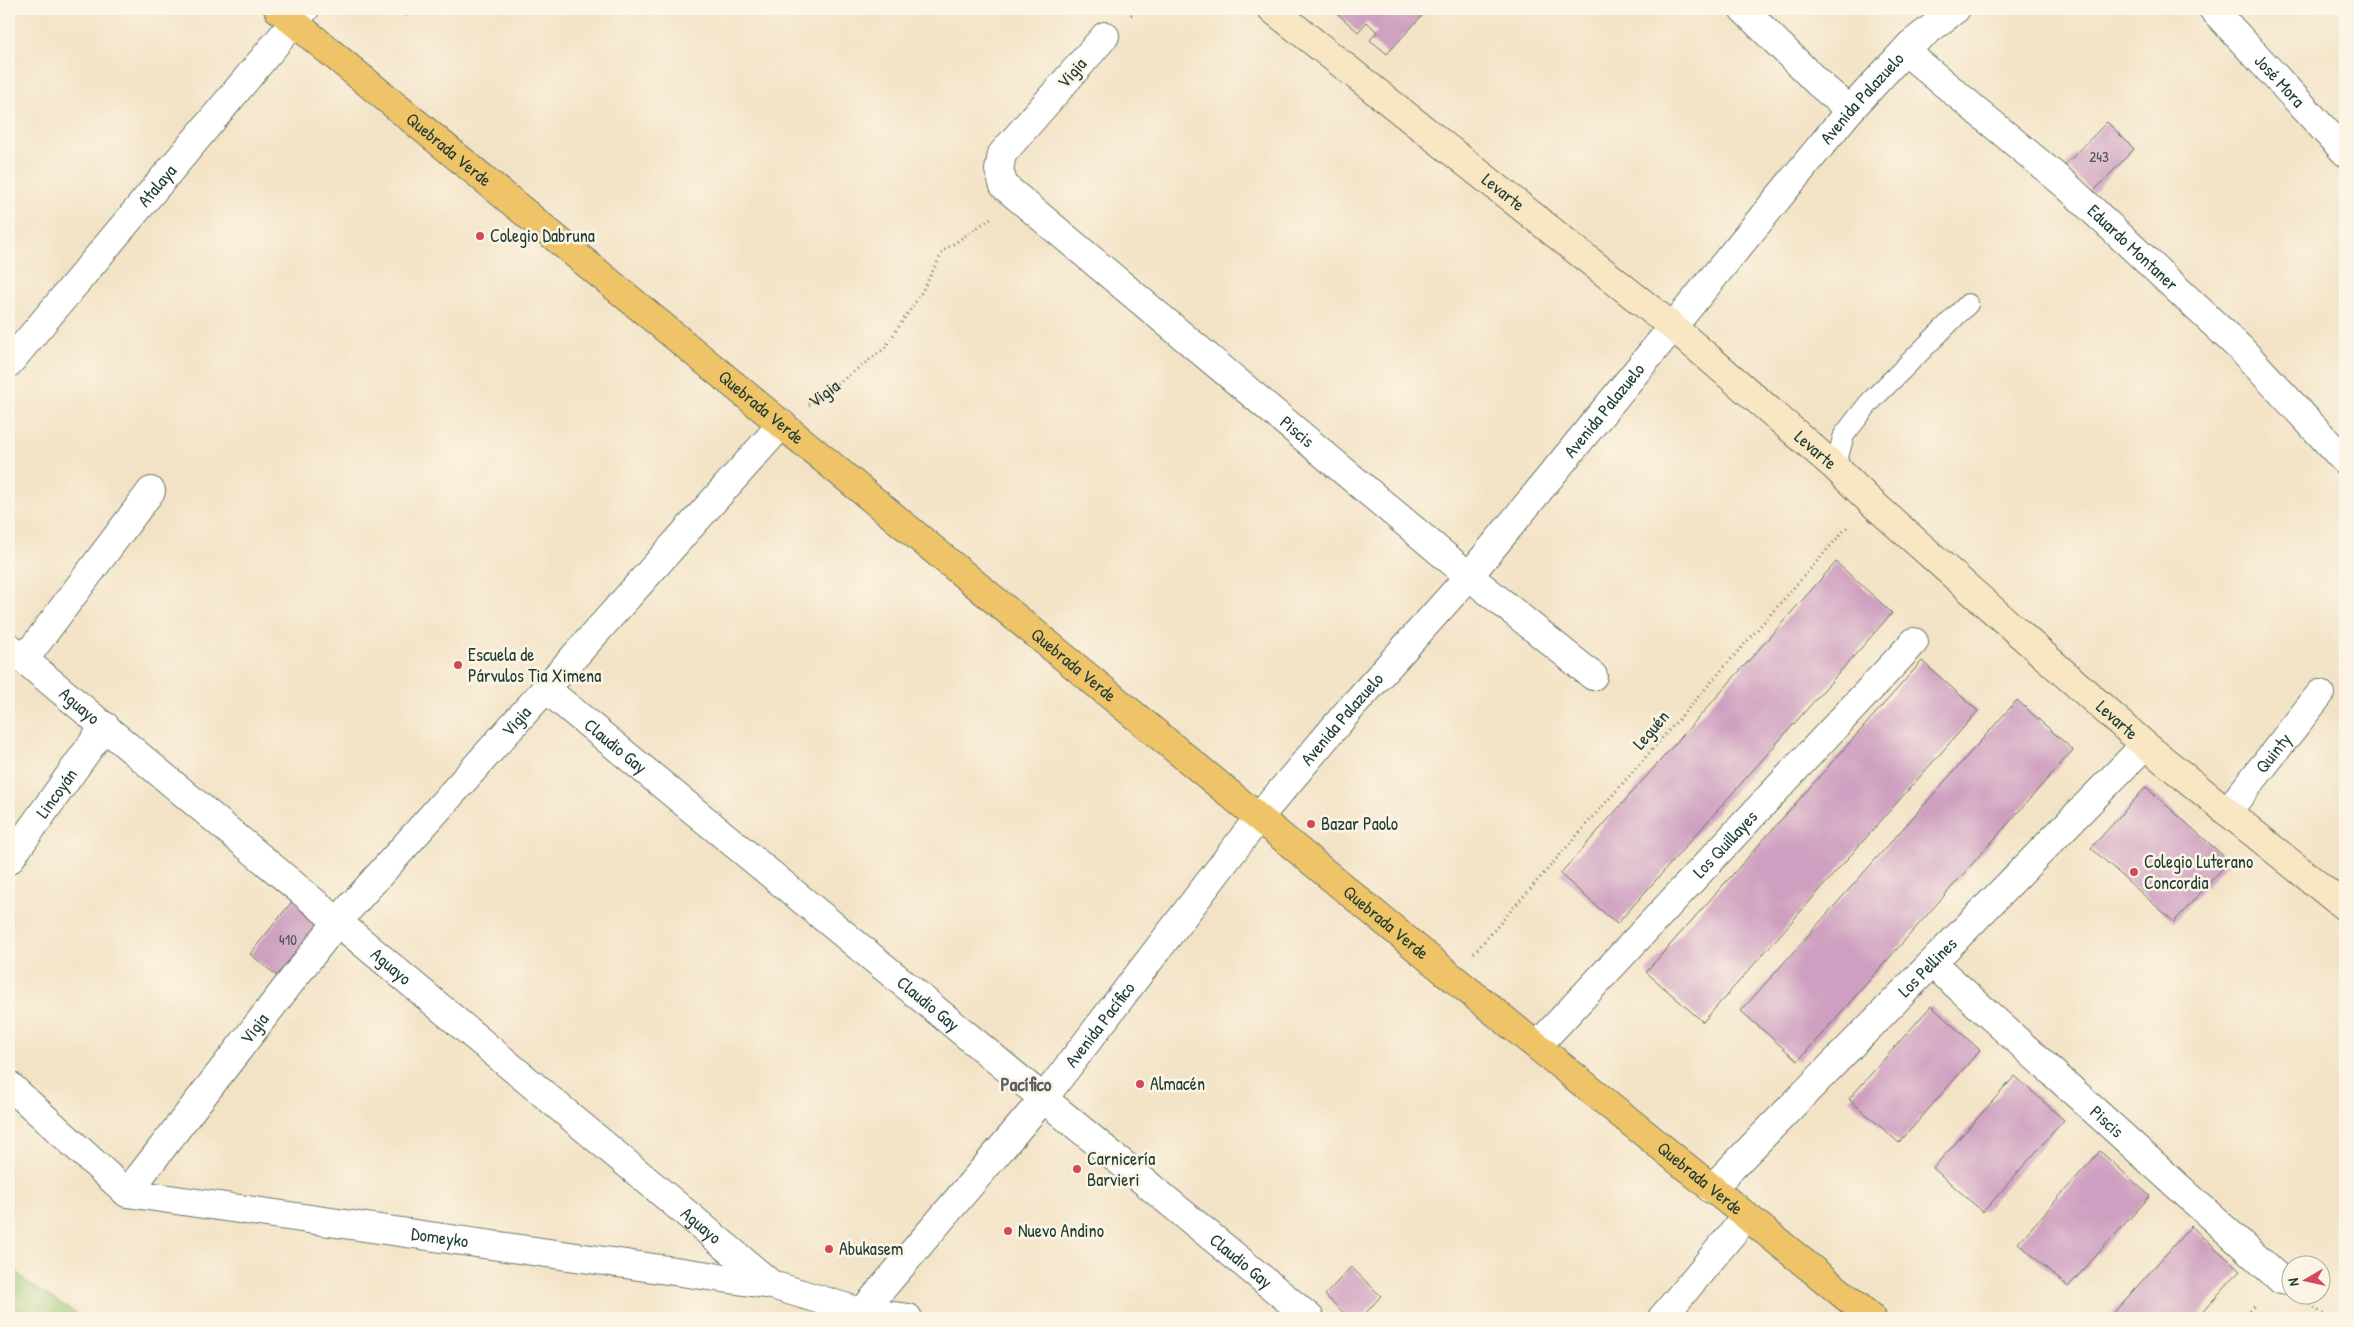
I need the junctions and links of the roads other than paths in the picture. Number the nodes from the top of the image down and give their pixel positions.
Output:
1 (1272, 9) edge
2 (1742, 9) edge
3 (1956, 9) edge
4 (2213, 9) edge
5 (292, 13) edge
6 (1105, 36) dead end
7 (1905, 51) junction
8 (1850, 110) junction
9 (2345, 152) edge
10 (1012, 192) joint
11 (1968, 304) dead end
12 (1673, 328) junction
13 (9, 363) edge
14 (782, 424) junction
15 (2345, 462) edge
16 (1834, 467) junction
17 (151, 491) dead end
18 (1469, 576) junction
19 (1914, 642) dead end
20 (16, 653) edge
21 (1593, 676) dead end
22 (546, 689) junction
23 (2320, 694) dead end
24 (104, 726) junction
25 (2145, 745) junction
26 (2227, 812) junction
27 (1259, 818) junction
28 (9, 860) edge
29 (2345, 907) edge
30 (338, 921) junction
31 (1932, 963) junction
32 (1537, 1046) junction
33 (9, 1085) edge
34 (1044, 1098) junction
35 (1711, 1189) junction
36 (127, 1193) junction
37 (1746, 1217) junction
38 (2281, 1280) dead end
39 (772, 1285) junction
40 (859, 1315) edge
41 (908, 1318) edge
42 (1310, 1318) edge
43 (1662, 1318) edge
44 (1872, 1318) edge

1 - 12 main road, Levarte
2 - 8 street
3 - 7 street, Avenida Palazuelo
4 - 9 street, José Mora
5 - 13 street, Atalaya
5 - 14 main road, Quebrada Verde
6 - 10 street, Vigia
7 - 8 street, Avenida Palazuelo
7 - 15 street, Eduardo Montaner
8 - 12 street, Avenida Palazuelo
10 - 18 street, Piscis
11 - 16 lane
12 - 16 main road, Levarte
12 - 18 street, Avenida Palazuelo
14 - 22 street, Vigia
14 - 27 main road, Quebrada Verde
16 - 25 main road, Levarte
17 - 20 street
18 - 21 street, Piscis
18 - 27 street, Avenida Palazuelo
19 - 32 street, Los Quillayes
20 - 24 street, Aguayo
22 - 30 street, Vigia
22 - 34 street, Claudio Gay
23 - 26 street, Quinty
24 - 28 street, Lincoyán
24 - 30 street, Aguayo
25 - 26 main road, Levarte
25 - 31 street, Los Pellines
26 - 29 main road, Levarte
27 - 32 main road, Quebrada Verde
27 - 34 street, Avenida Pacífico
30 - 36 street, Vigia
30 - 39 street, Aguayo
31 - 35 street, Los Pellines
31 - 38 street, Piscis
32 - 35 main road, Quebrada Verde
33 - 36 street
34 - 40 street, Avenida Pacífico
34 - 42 street, Claudio Gay
35 - 37 main road, Quebrada Verde
36 - 39 street, Domeyko
37 - 43 street
37 - 44 main road, Quebrada Verde
39 - 40 street, Domeyko
40 - 41 street, Domeyko

